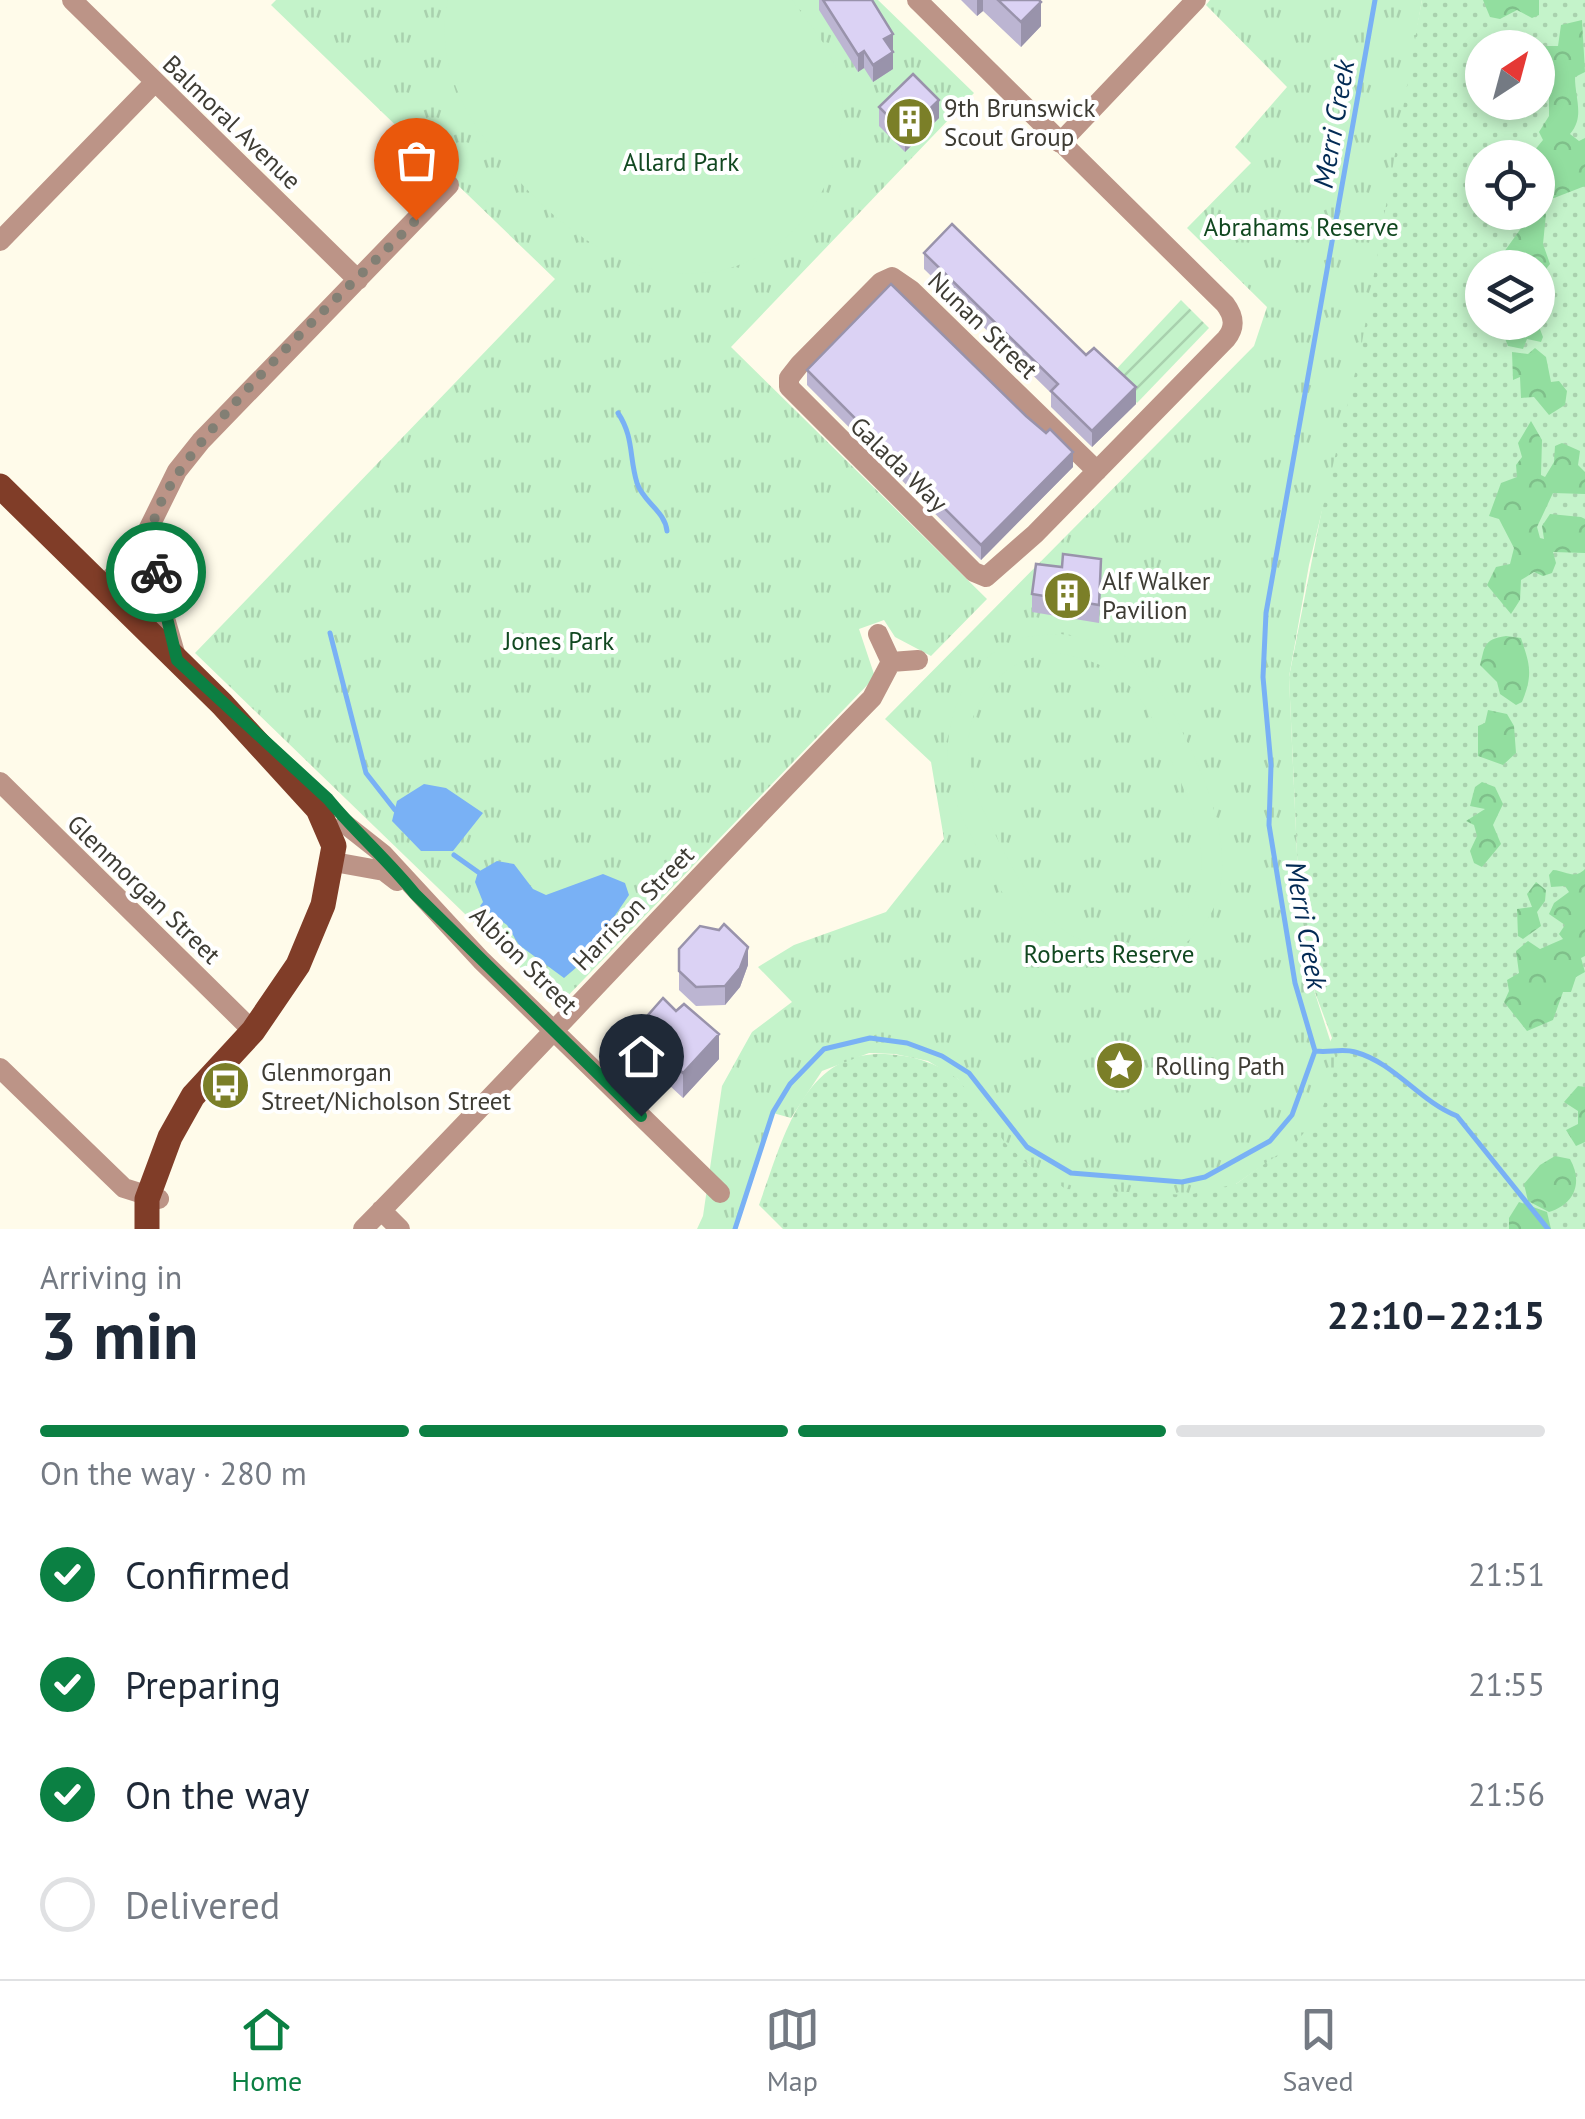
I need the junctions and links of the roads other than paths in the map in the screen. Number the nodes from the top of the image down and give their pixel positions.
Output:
1 (72, 0) edge
2 (917, 0) edge
3 (1196, 0) edge
4 (155, 82) junction
5 (1060, 143) junction
6 (449, 185) dead end
7 (0, 241) edge
8 (358, 280) junction
9 (789, 378) joint
10 (1096, 471) junction
11 (0, 486) edge
12 (153, 526) junction
13 (103, 587) junction
14 (878, 634) dead end
15 (177, 660) junction
16 (918, 660) dead end
17 (891, 662) junction
18 (222, 704) junction
19 (0, 782) edge
20 (345, 824) junction
21 (342, 864) junction
22 (415, 894) junction
23 (253, 1030) junction
24 (554, 1031) junction
25 (0, 1068) edge
26 (720, 1193) dead end
27 (153, 1199) junction
28 (381, 1210) junction
29 (148, 1229) edge
30 (161, 1229) edge
31 (362, 1229) edge
32 (400, 1229) edge

1 - 4 street, Balmoral Avenue
2 - 5 street
3 - 5 street
4 - 7 street
4 - 8 street, Balmoral Avenue
5 - 10 street
6 - 8 street
8 - 12 street
9 - 10 street, Nunan Street
9 - 10 street, Galada Way
11 - 13 main road, Albion Street
12 - 13 street
12 - 15 street
13 - 15 main road, Albion Street
14 - 17 street
15 - 18 main road, Albion Street
16 - 17 street
17 - 24 street, Harrison Street
18 - 20 main road, Albion Street
18 - 21 main road, Albion Street
19 - 23 street, Glenmorgan Street
20 - 21 main road
20 - 22 street, Albion Street
21 - 22 street, Albion Street
21 - 23 main road
22 - 24 street, Albion Street
23 - 27 main road
24 - 26 street, Albion Street
24 - 28 street, Harrison Street
25 - 27 street
27 - 29 main road
27 - 30 main road
28 - 31 street, Harrison Street
28 - 32 street

